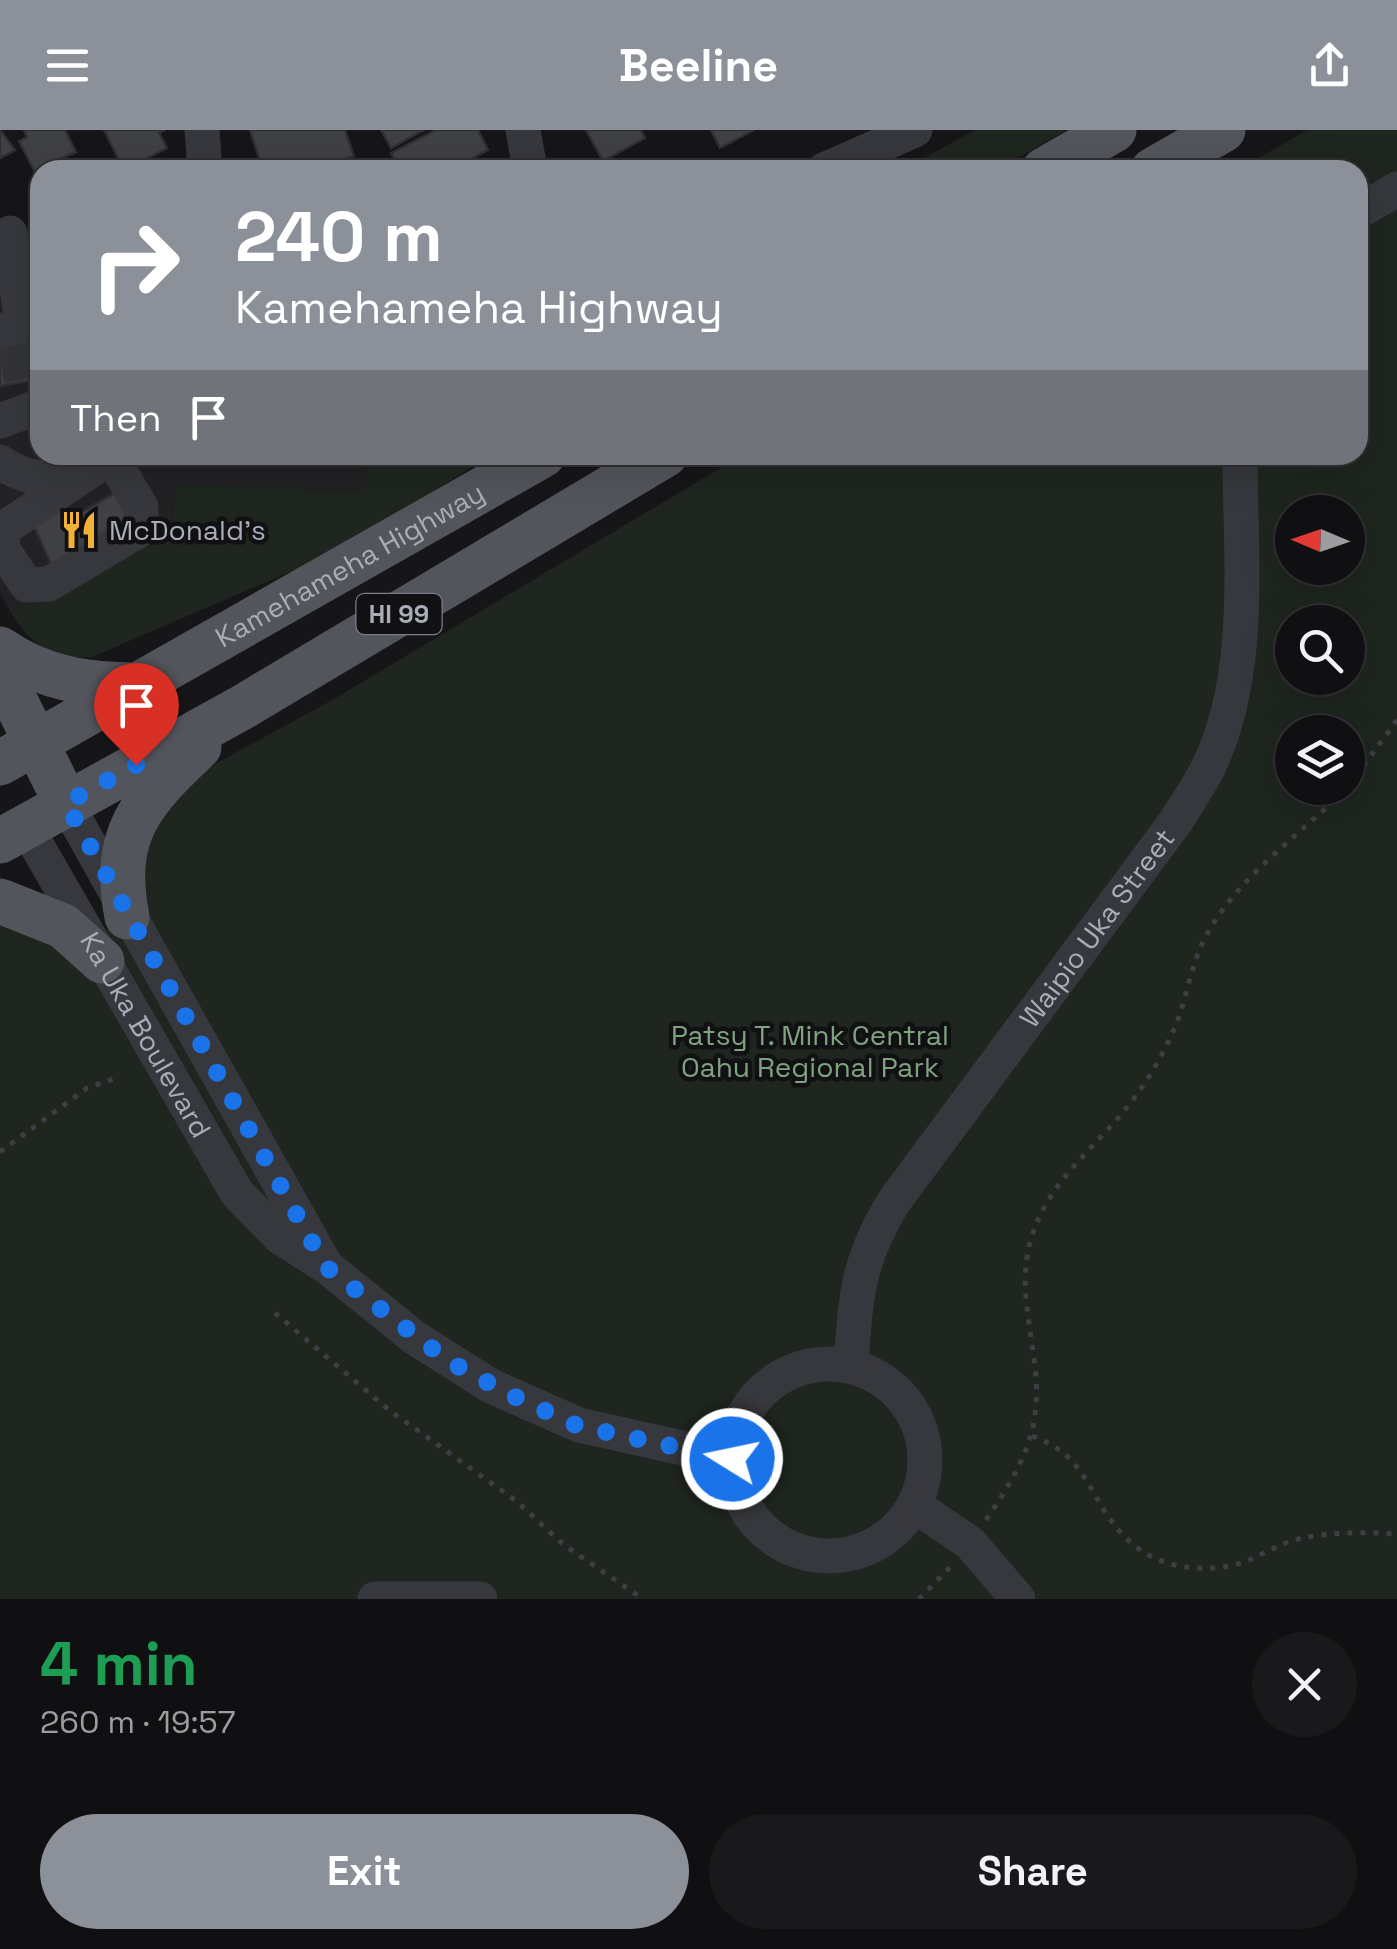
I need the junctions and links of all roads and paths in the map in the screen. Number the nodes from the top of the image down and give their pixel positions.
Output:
1 (202, 130) edge
2 (522, 130) edge
3 (1114, 130) edge
4 (1223, 130) edge
5 (903, 133) edge
6 (204, 160) edge
7 (528, 160) edge
8 (845, 160) edge
9 (1062, 160) edge
10 (1171, 160) edge
11 (1397, 190) edge
12 (1368, 206) edge
13 (17, 233) edge
14 (18, 331) tunnel mouth
15 (0, 462) edge
16 (93, 465) edge
17 (525, 465) edge
18 (648, 465) edge
19 (1240, 465) edge
20 (0, 649) edge
21 (0, 670) edge
22 (139, 685) junction
23 (241, 708) junction
24 (1397, 720) edge
25 (18, 753) edge
26 (1365, 763) edge
27 (0, 777) edge
28 (66, 803) junction
29 (1328, 805) edge
30 (13, 833) edge
31 (0, 901) edge
32 (128, 917) junction
33 (102, 961) junction
34 (116, 1078) dead end
35 (0, 1152) edge
36 (326, 1267) junction
37 (274, 1313) dead end
38 (851, 1365) junction
39 (1032, 1436) junction
40 (732, 1459) junction
41 (914, 1505) junction
42 (992, 1510) dead end
43 (1397, 1534) edge
44 (375, 1599) edge
45 (480, 1599) edge
46 (643, 1599) edge
47 (1018, 1599) edge

1 - 6 street
2 - 7 street
3 - 9 main road
4 - 10 main road
5 - 8 street
11 - 12 street
13 - 14 street
15 - 16 street
17 - 22 main road, Kamehameha Highway / HI 99
18 - 23 main road, HI 99
19 - 38 street, Waipio Uka Street
20 - 22 main road
21 - 25 main road, Ka Uka Boulevard
22 - 25 main road, Kamehameha Highway / HI 99
23 - 28 main road, HI 99
23 - 32 main road
24 - 26 path
25 - 28 main road, Ka Uka Boulevard
27 - 30 main road, Ka Uka Boulevard
28 - 30 main road, HI 99
28 - 32 street, Ka Uka Boulevard
29 - 39 path
30 - 33 street, Ka Uka Boulevard
31 - 33 main road
32 - 36 street, Ka Uka Boulevard
33 - 36 street, Ka Uka Boulevard
34 - 35 path
36 - 40 street, Ka Uka Boulevard
37 - 46 path
38 - 40 street
38 - 41 street
39 - 42 path
39 - 43 path
40 - 41 street
41 - 47 street
44 - 45 street

